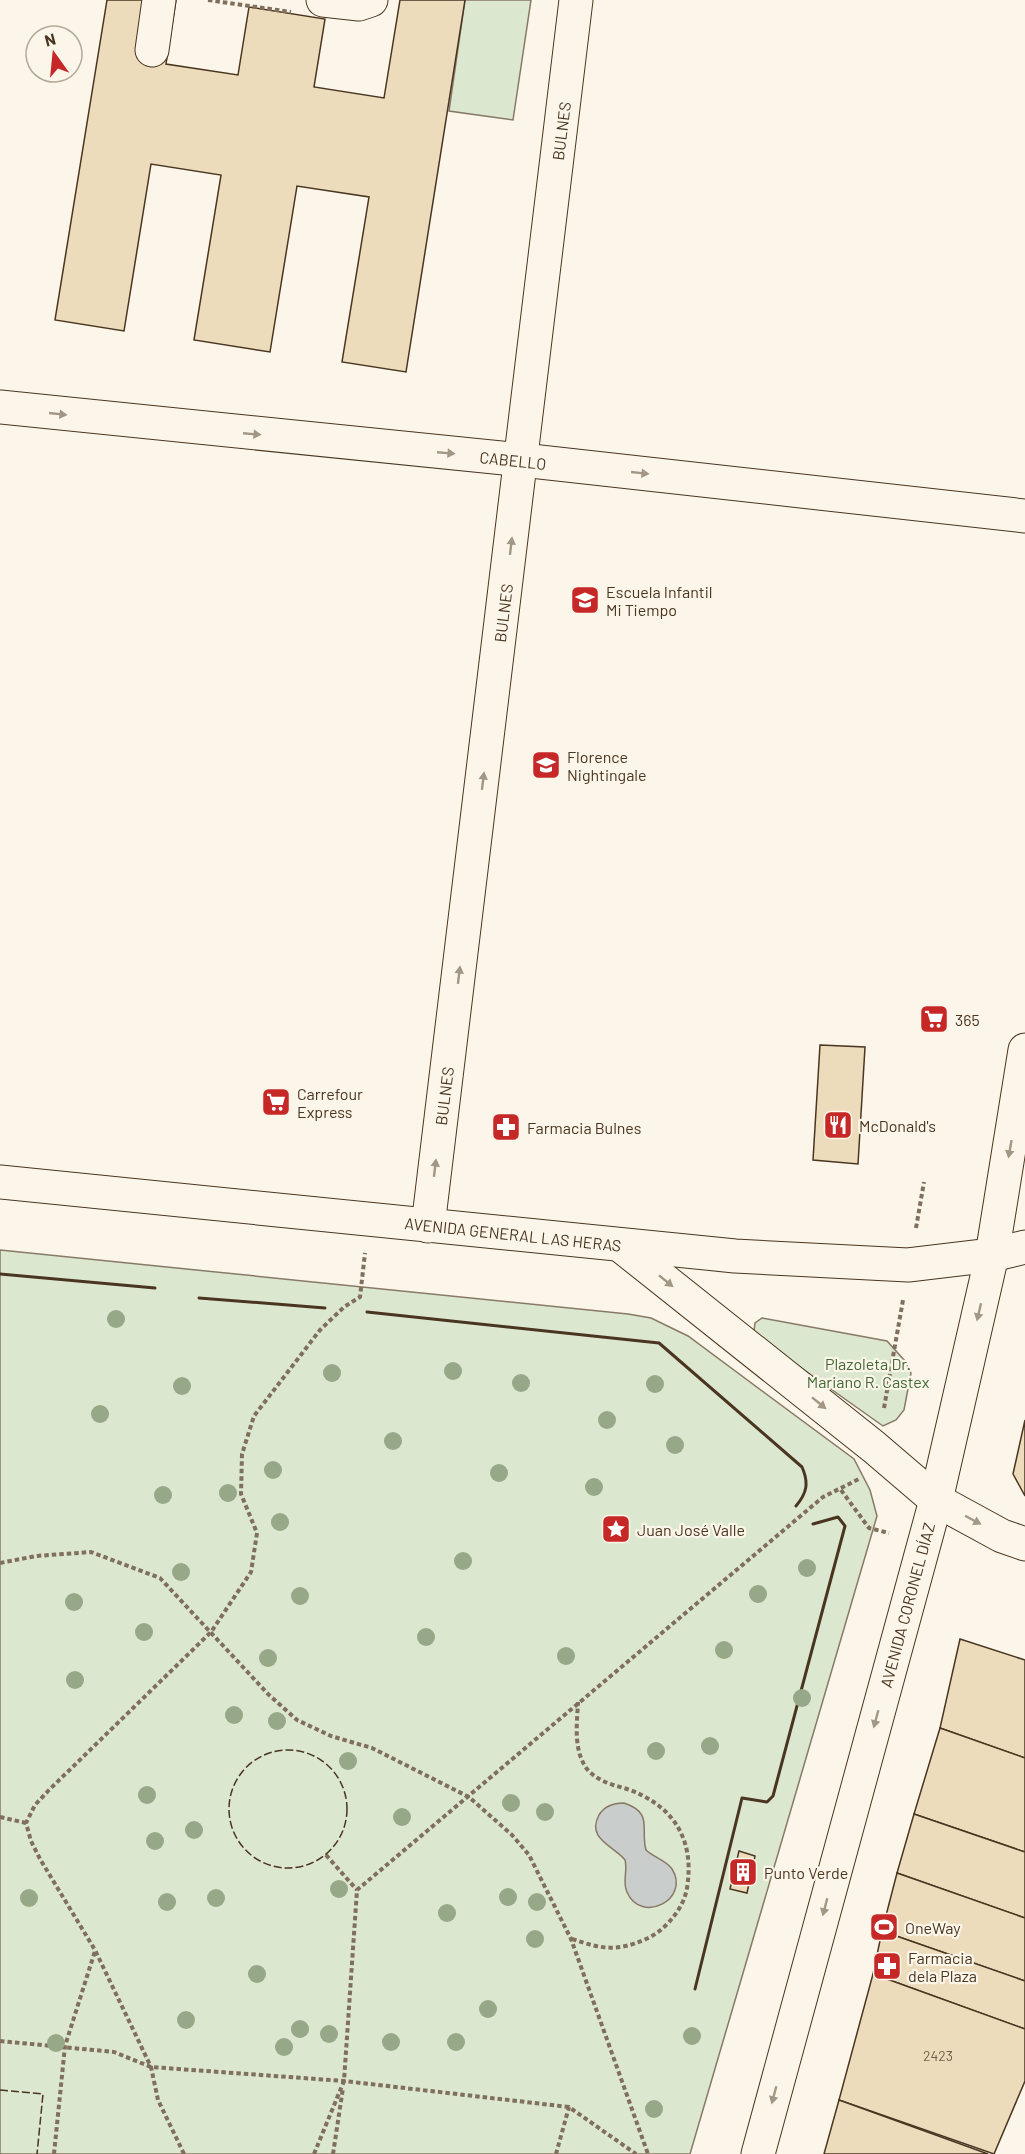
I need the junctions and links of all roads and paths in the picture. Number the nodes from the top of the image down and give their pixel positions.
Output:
1 (159, 0) edge
2 (323, 0) edge
3 (371, 0) edge
4 (576, 0) edge
5 (152, 50) dead end
6 (0, 407) edge
7 (522, 460) junction
8 (1025, 516) edge
9 (1025, 1050) edge
10 (0, 1182) edge
11 (924, 1182) dead end
12 (370, 1219) junction
13 (428, 1226) junction
14 (621, 1245) junction
15 (1025, 1247) edge
16 (992, 1255) junction
17 (908, 1265) junction
18 (874, 1447) junction
19 (936, 1500) junction
20 (1025, 1544) edge
21 (0, 1563) edge
22 (211, 1632) junction
23 (578, 1702) junction
24 (469, 1797) junction
25 (0, 1817) edge
26 (26, 1823) junction
27 (326, 1855) dead end
28 (357, 1890) junction
29 (571, 1939) junction
30 (95, 1950) junction
31 (0, 2041) edge
32 (65, 2046) junction
33 (151, 2067) junction
34 (344, 2081) junction
35 (569, 2107) junction
36 (54, 2154) edge
37 (184, 2154) edge
38 (314, 2154) edge
39 (333, 2154) edge
40 (556, 2154) edge
41 (636, 2154) edge
42 (648, 2154) edge
43 (758, 2154) edge

1 - 5 street
2 - 3 street
4 - 7 street, BULNES
6 -> 7 street, CABELLO
7 -> 8 street, CABELLO
13 -> 7 street, BULNES
9 -> 16 street, AVENIDA CORONEL DÍAZ
10 - 12 street, AVENIDA GENERAL LAS HERAS
11 - 17 path
12 - 13 street, AVENIDA GENERAL LAS HERAS
12 - 22 path
13 - 14 street, AVENIDA GENERAL LAS HERAS
14 - 17 street, AVENIDA GENERAL LAS HERAS
14 -> 18 street
15 - 16 street, AVENIDA GENERAL LAS HERAS
16 - 17 street, AVENIDA GENERAL LAS HERAS
16 -> 19 street, AVENIDA CORONEL DÍAZ
17 - 18 path
18 - 19 street
18 - 23 path
19 -> 20 street
19 -> 43 street, AVENIDA CORONEL DÍAZ
21 - 22 path
22 - 24 path
22 - 26 path
23 - 24 path
23 - 29 path
24 - 28 path
24 - 29 path
25 - 26 path
26 - 30 path
27 - 28 path
28 - 34 path
29 - 42 path
30 - 32 path
30 - 33 path
31 - 32 path
32 - 33 path
32 - 36 path
33 - 34 path
33 - 37 path
34 - 35 path
34 - 38 path
34 - 39 path
35 - 40 path
35 - 41 path

